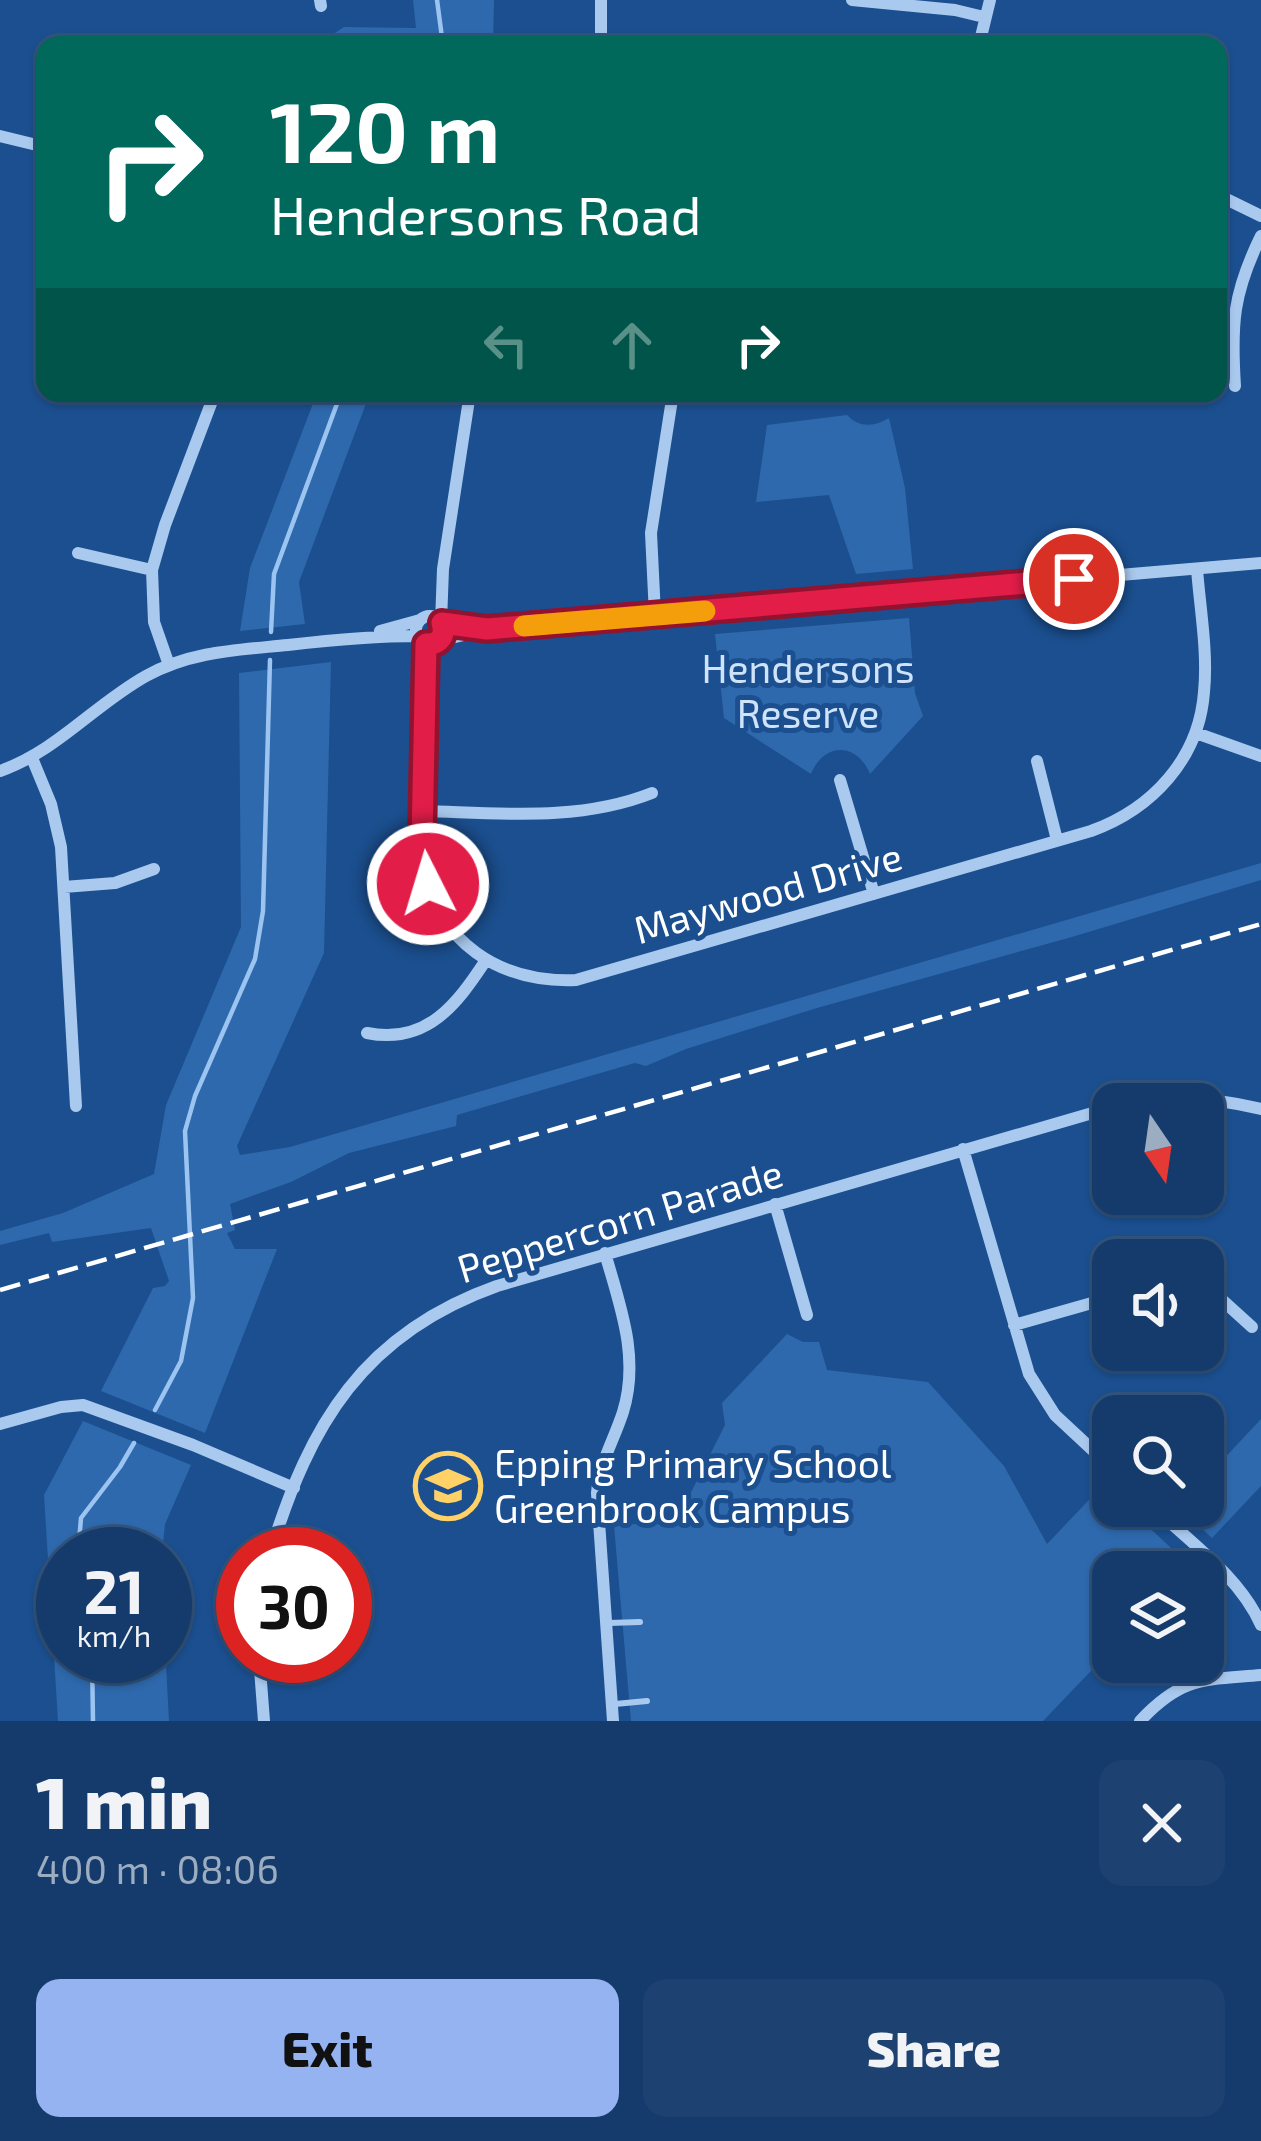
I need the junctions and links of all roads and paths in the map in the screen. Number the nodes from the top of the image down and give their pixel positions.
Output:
1 (601, 0) edge
2 (852, 0) edge
3 (990, 0) edge
4 (984, 17) junction
5 (602, 36) edge
6 (981, 36) edge
7 (0, 136) edge
8 (36, 145) edge
9 (1227, 199) edge
10 (1261, 216) edge
11 (1261, 236) edge
12 (1235, 386) dead end
13 (212, 402) edge
14 (469, 402) edge
15 (673, 402) edge
16 (78, 554) dead end
17 (1261, 563) edge
18 (442, 569) junction
19 (1197, 569) junction
20 (152, 570) junction
21 (655, 615) junction
22 (422, 619) junction
23 (441, 622) junction
24 (487, 629) junction
25 (362, 636) junction
26 (427, 640) junction
27 (169, 665) junction
28 (1196, 733) junction
29 (1261, 756) edge
30 (32, 758) junction
31 (1037, 761) dead end
32 (0, 771) edge
33 (840, 780) dead end
34 (652, 793) dead end
35 (423, 812) junction
36 (1057, 840) junction
37 (154, 869) dead end
38 (64, 887) junction
39 (874, 894) junction
40 (485, 960) junction
41 (368, 1033) dead end
42 (1224, 1103) edge
43 (76, 1106) dead end
44 (1261, 1109) edge
45 (1092, 1113) edge
46 (963, 1149) junction
47 (775, 1204) junction
48 (605, 1253) junction
49 (1224, 1302) edge
50 (1092, 1303) edge
51 (808, 1315) dead end
52 (1014, 1325) junction
53 (1252, 1327) dead end
54 (0, 1424) edge
55 (1092, 1448) edge
56 (294, 1488) junction
57 (280, 1527) edge
58 (1174, 1527) edge
59 (640, 1622) dead end
60 (605, 1623) junction
61 (1261, 1625) edge
62 (1261, 1675) edge
63 (262, 1683) edge
64 (647, 1701) dead end
65 (612, 1704) junction
66 (264, 1721) edge
67 (613, 1721) edge
68 (1140, 1721) edge

1 - 5 street
2 - 4 street
3 - 4 street
4 - 6 street
7 - 8 street
9 - 10 street
11 - 12 street
13 - 20 street
14 - 18 street
15 - 21 street
16 - 20 street
17 - 19 street
18 - 22 street
18 - 23 street
19 - 21 street
19 - 28 street, Maywood Drive
20 - 27 street
21 - 24 street
22 - 23 street
22 - 25 street
22 - 26 street
23 - 24 street
23 - 26 street
24 - 26 street
25 - 26 street
25 - 27 street
26 - 35 street, Maywood Drive
27 - 30 street
28 - 29 street
28 - 36 street, Maywood Drive
30 - 32 street
30 - 38 street
31 - 36 street
33 - 39 street
34 - 35 street
35 - 40 street, Maywood Drive
36 - 39 street, Maywood Drive
37 - 38 street
38 - 43 street
39 - 40 street, Maywood Drive
40 - 41 street
42 - 44 street
45 - 46 street, Peppercorn Parade
46 - 47 street, Peppercorn Parade
46 - 52 street
47 - 48 street, Peppercorn Parade
47 - 51 street
48 - 56 street, Peppercorn Parade
48 - 60 street
49 - 53 street
50 - 52 street
52 - 55 street
54 - 56 street
56 - 57 street, Peppercorn Parade
58 - 61 street
59 - 60 lane
60 - 65 street
62 - 68 street
63 - 66 street
64 - 65 lane
65 - 67 street

